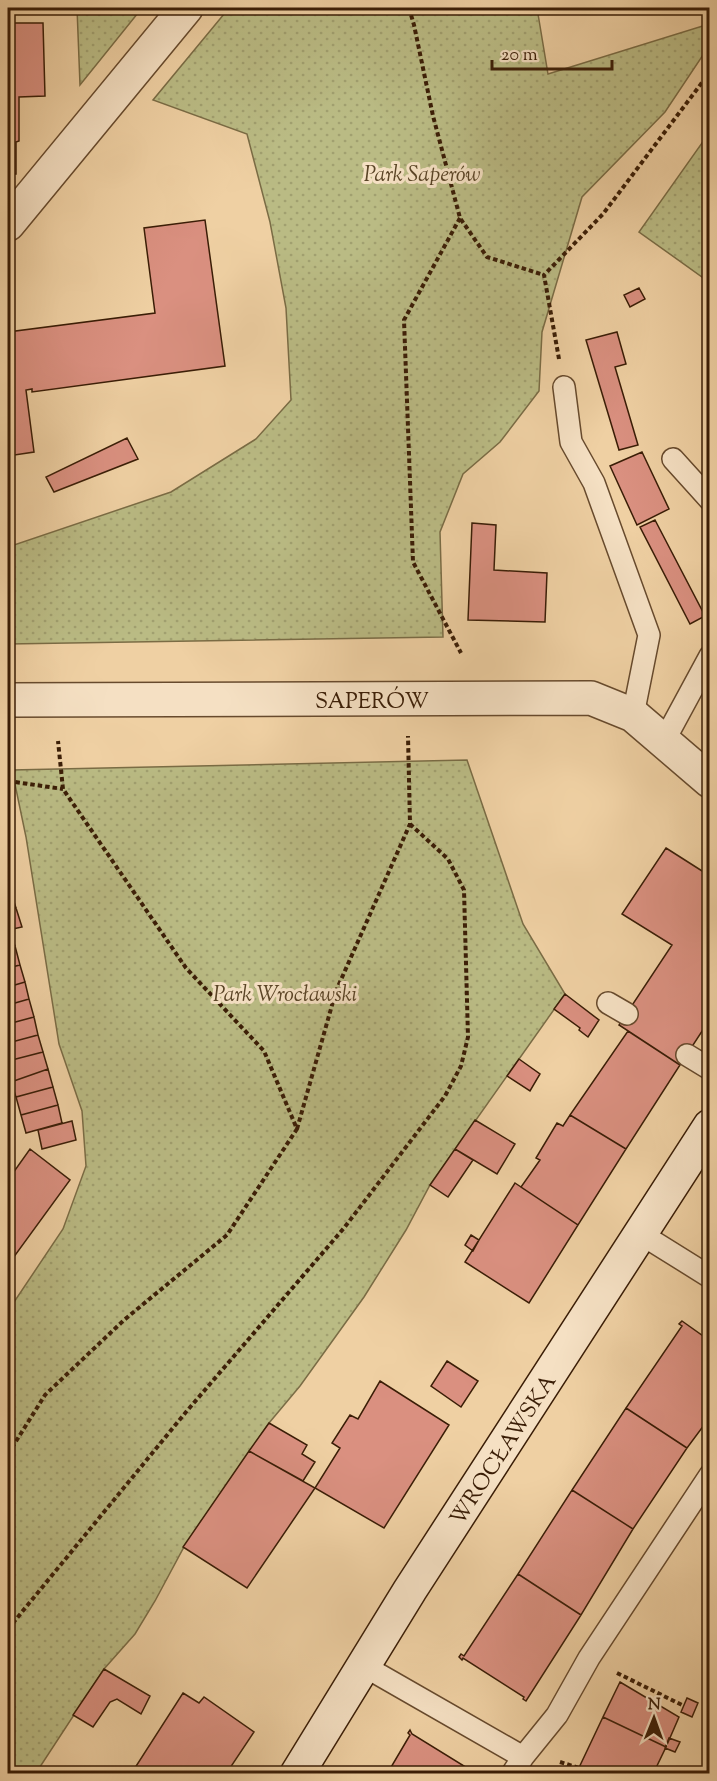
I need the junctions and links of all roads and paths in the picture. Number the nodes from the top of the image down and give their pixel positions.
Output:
1 (186, 8) edge
2 (409, 8) edge
3 (710, 72) edge
4 (460, 218) junction
5 (8, 224) edge
6 (544, 275) junction
7 (564, 387) joint
8 (673, 459) dead end
9 (710, 500) edge
10 (461, 653) dead end
11 (710, 656) edge
12 (8, 700) edge
13 (633, 715) junction
14 (408, 735) dead end
15 (58, 741) dead end
16 (664, 741) junction
17 (8, 781) edge
18 (710, 781) edge
19 (63, 789) junction
20 (410, 824) junction
21 (608, 1003) dead end
22 (627, 1014) dead end
23 (687, 1055) dead end
24 (710, 1069) edge
25 (710, 1126) edge
26 (297, 1129) junction
27 (641, 1234) junction
28 (710, 1277) edge
29 (8, 1454) edge
30 (710, 1475) edge
31 (8, 1629) edge
32 (589, 1658) junction
33 (364, 1666) junction
34 (684, 1706) dead end
35 (558, 1761) dead end
36 (518, 1765) edge
37 (579, 1768) dead end
38 (297, 1773) edge

1 - 5 street
2 - 4 path
3 - 6 path
4 - 6 path
4 - 10 path
6 - 7 path
7 - 13 lane
8 - 9 lane
11 - 16 lane
12 - 13 street, SAPERÓW
13 - 16 street, SAPERÓW
14 - 20 path
15 - 19 path
16 - 18 street, SAPERÓW
17 - 19 path
19 - 26 path
20 - 26 path
20 - 31 path
21 - 22 lane
23 - 24 lane
25 - 27 street, WROCŁAWSKA
26 - 29 path
27 - 28 lane
27 - 33 street, WROCŁAWSKA
30 - 32 lane
32 - 34 path
32 - 36 lane
33 - 36 lane
33 - 38 street, WROCŁAWSKA
35 - 37 path

